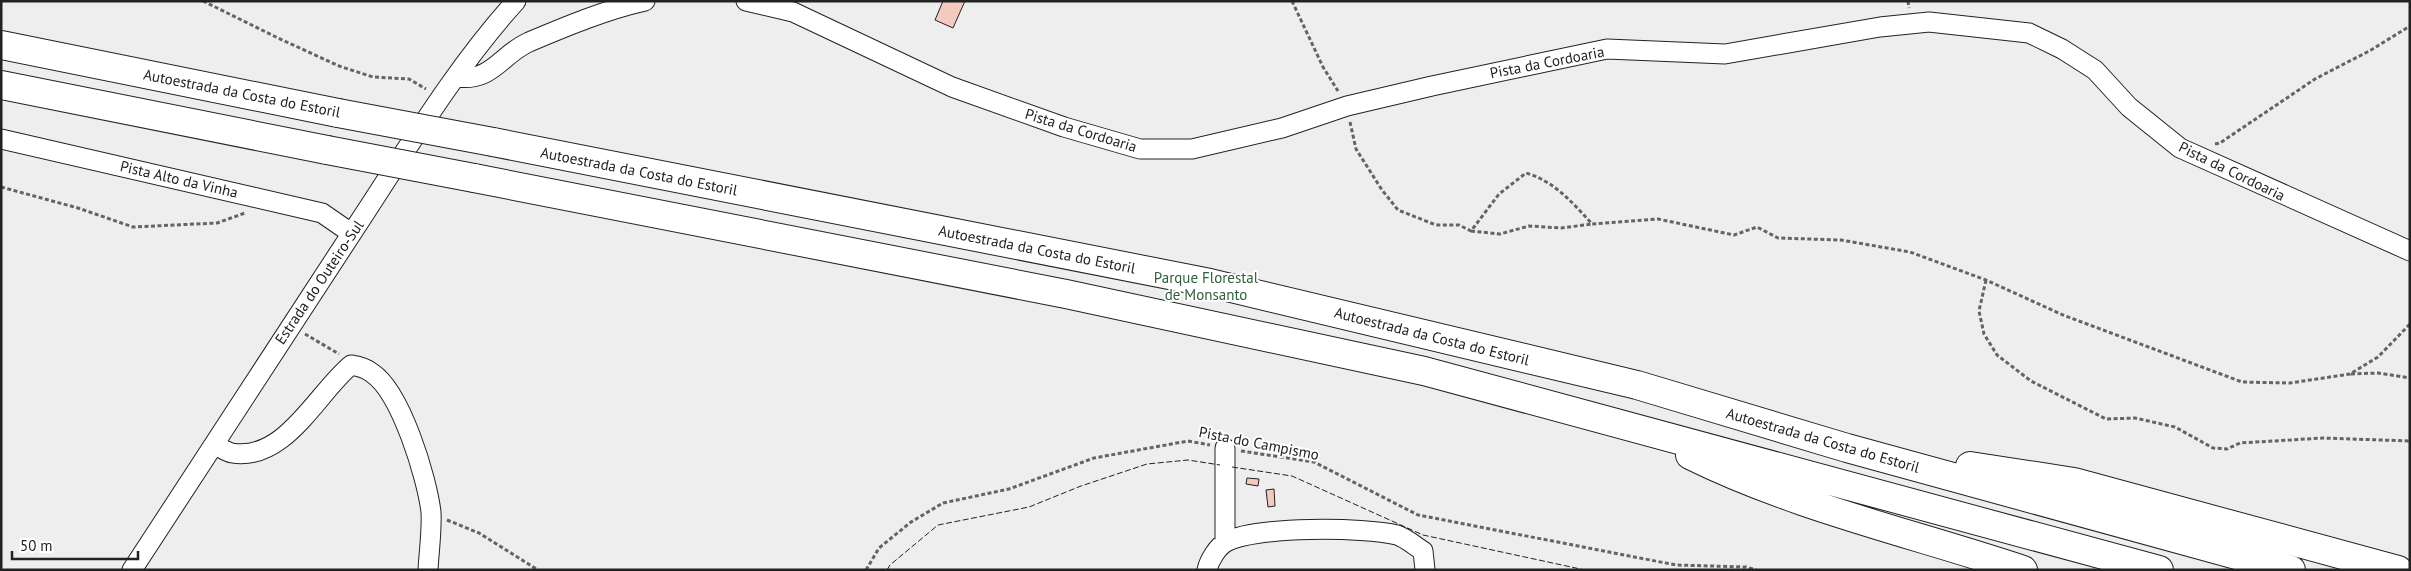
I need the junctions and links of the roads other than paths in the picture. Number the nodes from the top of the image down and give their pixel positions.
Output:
1 (516, 1) edge
2 (645, 1) edge
3 (746, 1) edge
4 (1, 45) edge
5 (456, 77) junction
6 (1, 85) edge
7 (1, 139) edge
8 (352, 233) junction
9 (2410, 251) edge
10 (1638, 428) junction
11 (214, 445) junction
12 (1225, 448) road end
13 (1847, 448) junction
14 (1953, 514) junction
15 (1225, 542) junction
16 (132, 570) edge
17 (428, 570) edge
18 (1206, 570) edge
19 (1425, 570) edge
20 (2023, 570) edge
21 (2087, 570) edge
22 (2159, 570) edge
23 (2291, 570) edge
24 (2398, 570) edge

1 - 5 street, Estrada do Outeiro-Sul
2 - 5 street
3 - 9 street, Pista da Cordoaria
4 - 13 highway, Autoestrada da Costa do Estoril, bridge
5 - 8 street, Estrada do Outeiro-Sul
6 - 10 highway, bridge
7 - 8 street, Pista Alto da Vinha
8 - 11 street, Estrada do Outeiro-Sul
10 - 14 highway
10 - 20 highway
11 - 16 street, Estrada do Outeiro-Sul
11 - 17 street
12 - 15 street
13 - 23 highway, Autoestrada da Costa do Estoril
13 - 24 highway
14 - 21 highway
14 - 22 highway
15 - 18 street
15 - 19 street

